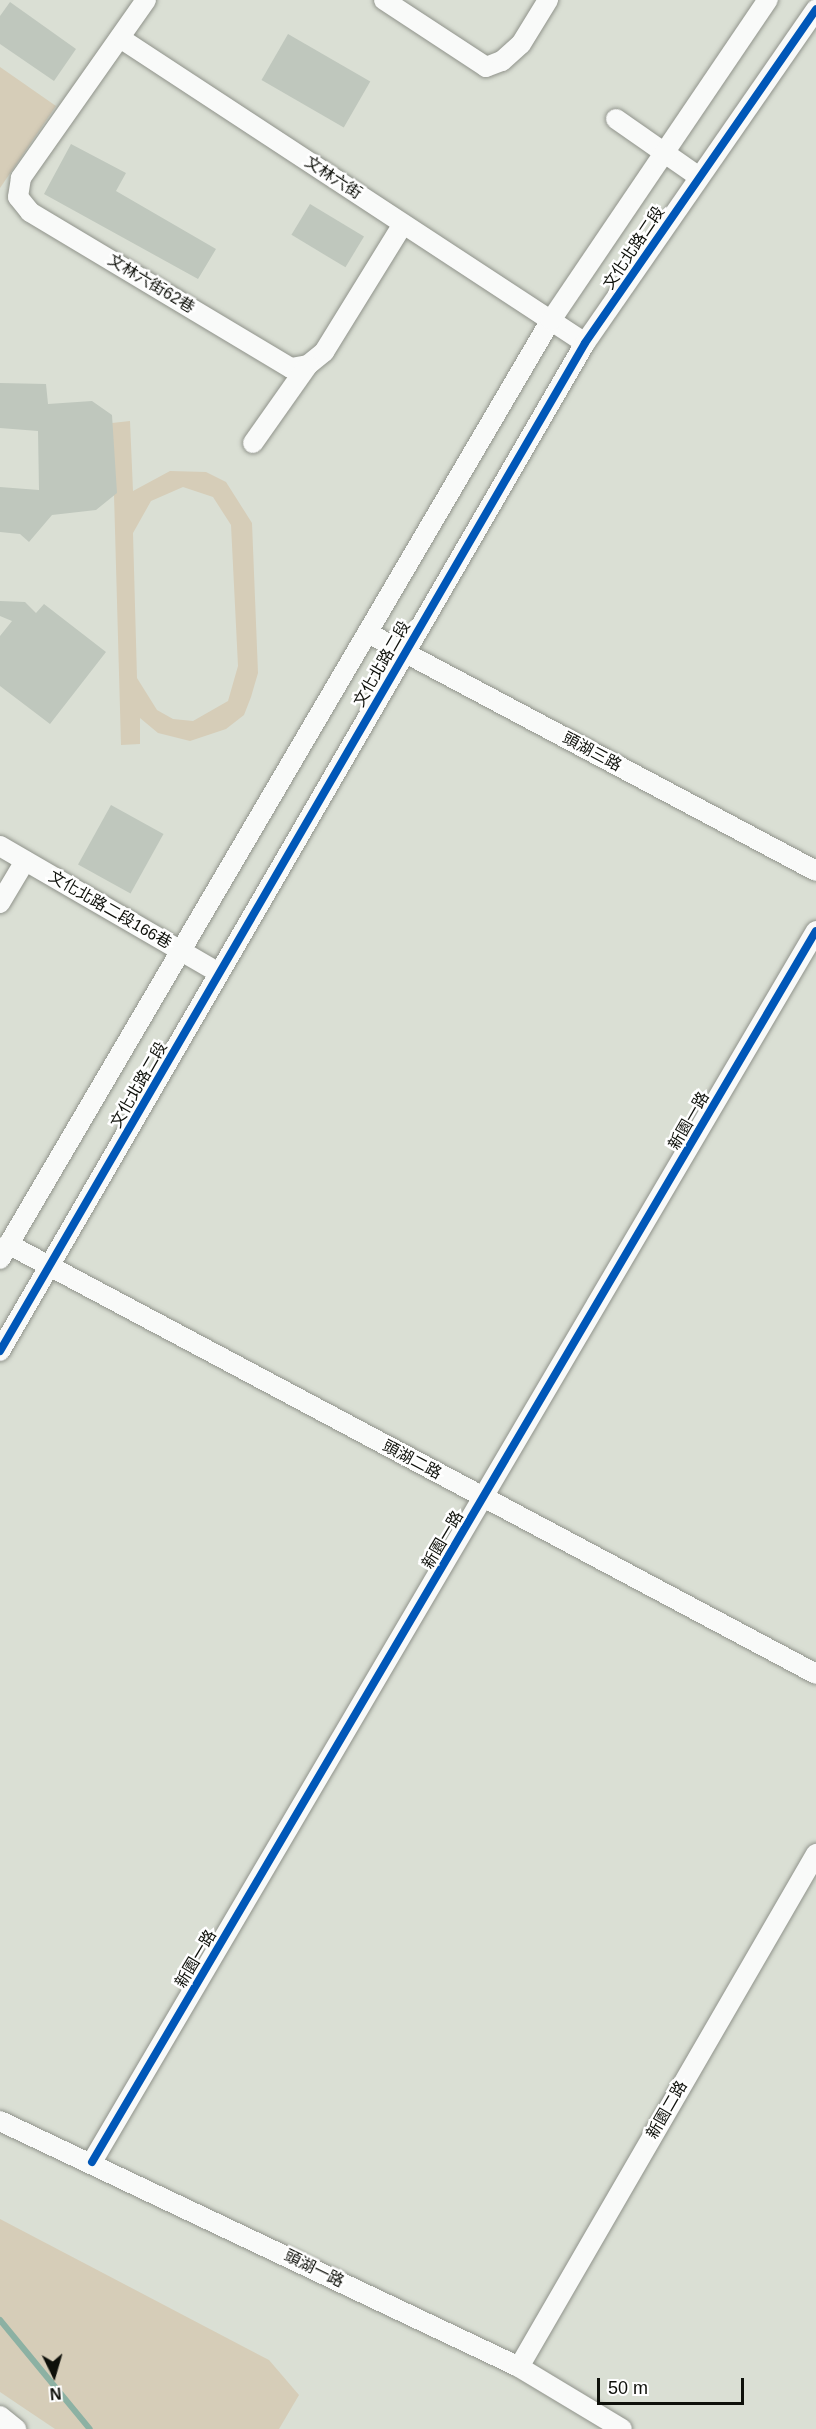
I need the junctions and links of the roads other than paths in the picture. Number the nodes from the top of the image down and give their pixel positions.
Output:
1 (146, 0) edge
2 (384, 0) edge
3 (548, 0) edge
4 (768, 0) edge
5 (816, 9) edge
6 (120, 38) junction
7 (616, 119) dead end
8 (664, 153) junction
9 (699, 177) junction
10 (403, 224) junction
11 (551, 320) junction
12 (585, 343) junction
13 (308, 365) junction
14 (253, 443) dead end
15 (368, 633) junction
16 (404, 653) junction
17 (0, 846) edge
18 (25, 861) junction
19 (816, 871) edge
20 (0, 903) edge
21 (816, 931) edge
22 (182, 951) junction
23 (219, 973) junction
24 (4, 1251) edge
25 (49, 1266) junction
26 (0, 1351) edge
27 (484, 1498) junction
28 (816, 1674) edge
29 (816, 1854) edge
30 (0, 2121) edge
31 (92, 2162) junction
32 (519, 2367) junction
33 (0, 2416) edge
34 (16, 2429) edge
35 (622, 2429) edge

1 - 6 street
2 - 3 street
4 - 8 street, 文化北路二段
5 - 9 street, 文化北路二段
6 - 10 street, 文林六街
6 - 13 street, 文林六街62巷
7 - 8 street
8 - 9 street
8 - 11 street, 文化北路二段
9 - 12 street, 文化北路二段
10 - 11 street, 文林六街
10 - 13 street
11 - 12 street, 文林六街
11 - 15 street, 文化北路二段
12 - 16 street, 文化北路二段
13 - 14 street
15 - 16 street, 頭湖三路
15 - 22 street, 文化北路二段
16 - 19 street, 頭湖三路
16 - 23 street, 文化北路二段
17 - 18 street, 文化北路二段166巷
18 - 20 street
18 - 22 street, 文化北路二段166巷
21 - 27 street, 新園一路
22 - 23 street, 文化北路二段166巷
22 - 24 street, 文化北路二段
23 - 25 street, 文化北路二段
24 - 25 street, 頭湖二路
25 - 26 street, 文化北路二段
25 - 27 street, 頭湖二路
27 - 28 street, 頭湖二路
27 - 31 street, 新園一路
29 - 32 street, 新園二路
30 - 31 street, 頭湖一路
31 - 32 street, 頭湖一路
32 - 35 street, 頭湖一路
33 - 34 street

